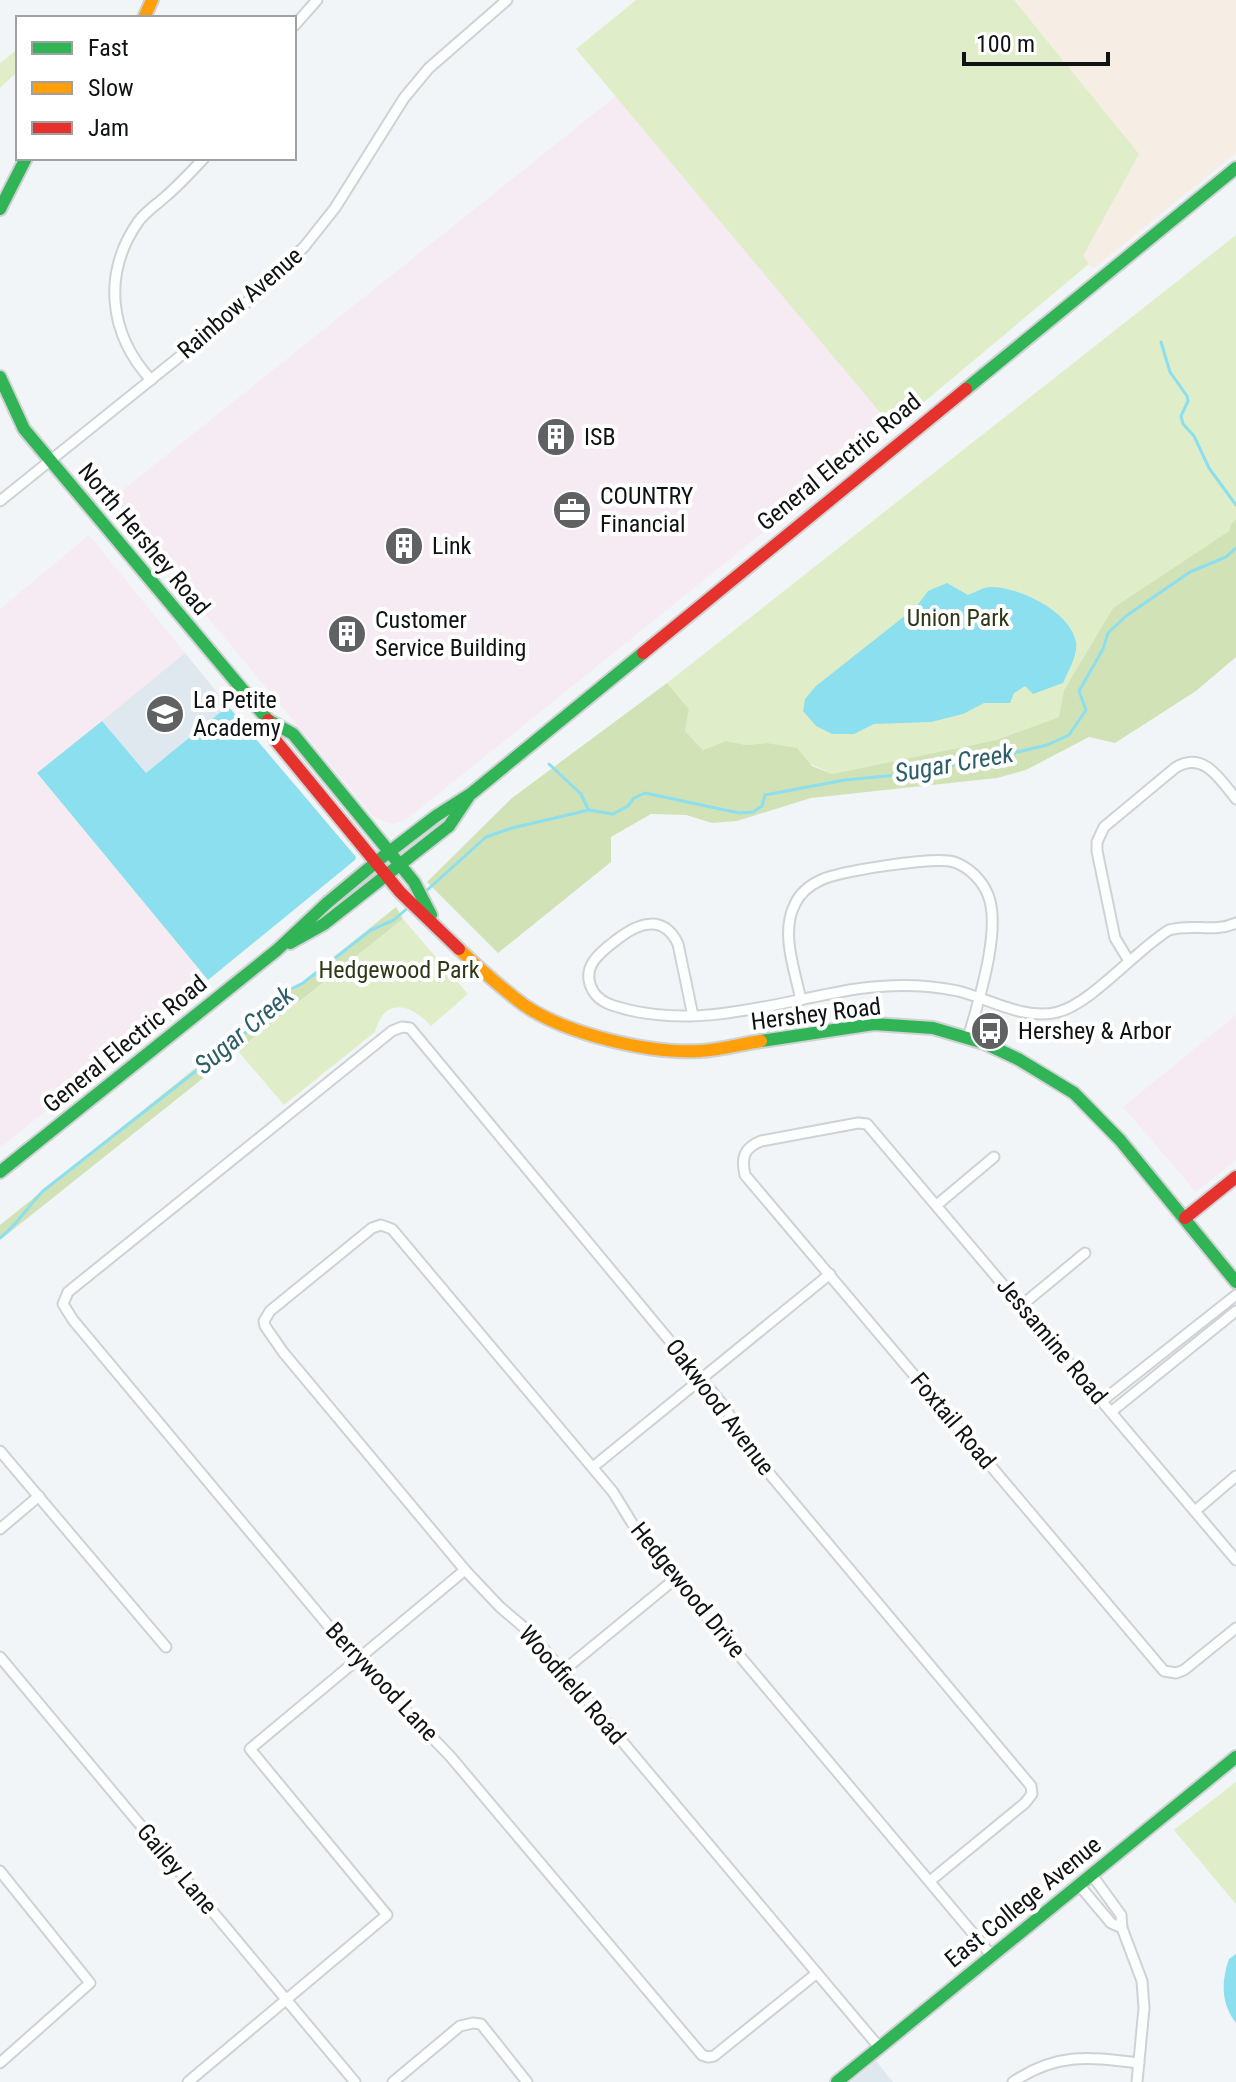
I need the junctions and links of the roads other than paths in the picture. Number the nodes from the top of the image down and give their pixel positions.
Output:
1 (317, 0) edge
2 (502, 1) edge
3 (296, 24) edge
4 (25, 160) edge
5 (202, 160) edge
6 (1236, 168) edge
7 (0, 209) edge
8 (0, 377) edge
9 (151, 380) junction
10 (50, 461) junction
11 (0, 501) edge
12 (268, 720) junction
13 (472, 793) junction
14 (1236, 799) edge
15 (389, 852) junction
16 (375, 863) junction
17 (400, 865) junction
18 (386, 876) junction
19 (1236, 923) edge
20 (436, 925) junction
21 (277, 950) junction
22 (1129, 961) junction
23 (980, 997) junction
24 (801, 1000) junction
25 (693, 1016) junction
26 (968, 1038) junction
27 (994, 1157) dead end
28 (742, 1163) joint
29 (0, 1172) edge
30 (1236, 1177) edge
31 (938, 1204) junction
32 (1185, 1218) junction
33 (1085, 1253) dead end
34 (830, 1274) junction
35 (1236, 1282) edge
36 (1236, 1295) edge
37 (63, 1301) joint
38 (1022, 1305) junction
39 (1236, 1311) edge
40 (264, 1324) joint
41 (1182, 1338) junction
42 (1190, 1348) junction
43 (702, 1378) junction
44 (1102, 1401) junction
45 (1111, 1412) junction
46 (0, 1451) edge
47 (593, 1467) junction
48 (1236, 1476) edge
49 (39, 1496) junction
50 (1195, 1511) junction
51 (0, 1529) edge
52 (1236, 1560) edge
53 (465, 1570) junction
54 (675, 1579) junction
55 (1236, 1628) edge
56 (166, 1647) dead end
57 (0, 1657) edge
58 (357, 1660) junction
59 (563, 1671) junction
60 (1236, 1757) edge
61 (0, 1871) edge
62 (1092, 1875) junction
63 (930, 1881) junction
64 (1079, 1885) junction
65 (1122, 1928) junction
66 (992, 1956) junction
67 (817, 1973) junction
68 (286, 2000) junction
69 (879, 2047) junction
70 (0, 2063) edge
71 (1139, 2063) junction
72 (188, 2082) edge
73 (355, 2082) edge
74 (393, 2082) edge
75 (527, 2082) edge
76 (837, 2082) edge
77 (1013, 2082) edge
78 (1137, 2082) edge

1 - 3 street
2 - 9 street, Rainbow Avenue
4 - 7 main road
5 - 9 street
6 - 13 main road, General Electric Road
8 - 10 main road, North Hershey Road
9 - 10 street, Rainbow Avenue
10 - 11 street, Rainbow Avenue
10 - 12 main road, North Hershey Road
12 - 15 main road, North Hershey Road
12 - 16 main road, North Hershey Road
13 - 15 main road, General Electric Road
13 - 17 main road, General Electric Road
14 - 22 street
15 - 16 main road, General Electric Road
15 - 17 main road, North Hershey Road
16 - 18 main road, Hershey Road
16 - 21 main road, General Electric Road
17 - 18 main road, General Electric Road
17 - 20 main road, Hershey Road
18 - 20 main road, Hershey Road
18 - 21 main road, General Electric Road
19 - 22 street
20 - 26 main road, Hershey Road
21 - 29 main road, General Electric Road
22 - 23 street
23 - 24 street
23 - 24 street
23 - 26 street
24 - 25 street
25 - 25 street
26 - 32 main road, Hershey Road
27 - 31 street
28 - 31 street, Jessamine Road
28 - 34 street, Foxtail Road
30 - 32 main road
31 - 38 street, Jessamine Road
32 - 35 main road, Hershey Road
33 - 38 street
34 - 43 street
34 - 55 street, Foxtail Road
36 - 41 street
37 - 43 street, Oakwood Avenue
37 - 58 street, Berrywood Lane
38 - 44 street, Jessamine Road
39 - 42 street
40 - 47 street, Hedgewood Drive
40 - 53 street, Woodfield Road
41 - 42 street
41 - 44 street
42 - 45 street
43 - 47 street
43 - 63 street, Oakwood Avenue
44 - 45 street, Jessamine Road
45 - 50 street, Jessamine Road
46 - 49 street
47 - 54 street, Hedgewood Drive
48 - 50 street
49 - 51 street
49 - 56 street
50 - 52 street, Jessamine Road
53 - 58 street
53 - 59 street, Woodfield Road
54 - 59 street
54 - 63 street, Hedgewood Drive
57 - 68 street, Gailey Lane
58 - 67 street, Berrywood Lane
58 - 68 street
59 - 67 street, Woodfield Road
60 - 62 main road, East College Avenue
61 - 70 street
62 - 64 main road, East College Avenue
62 - 65 street
63 - 66 street, Hedgewood Drive
64 - 65 street
64 - 66 main road, East College Avenue
65 - 71 street
66 - 69 main road, East College Avenue
67 - 69 street, Woodfield Road
68 - 72 street
68 - 73 street, Gailey Lane
69 - 76 main road, East College Avenue
71 - 77 street
71 - 78 street
74 - 75 street

